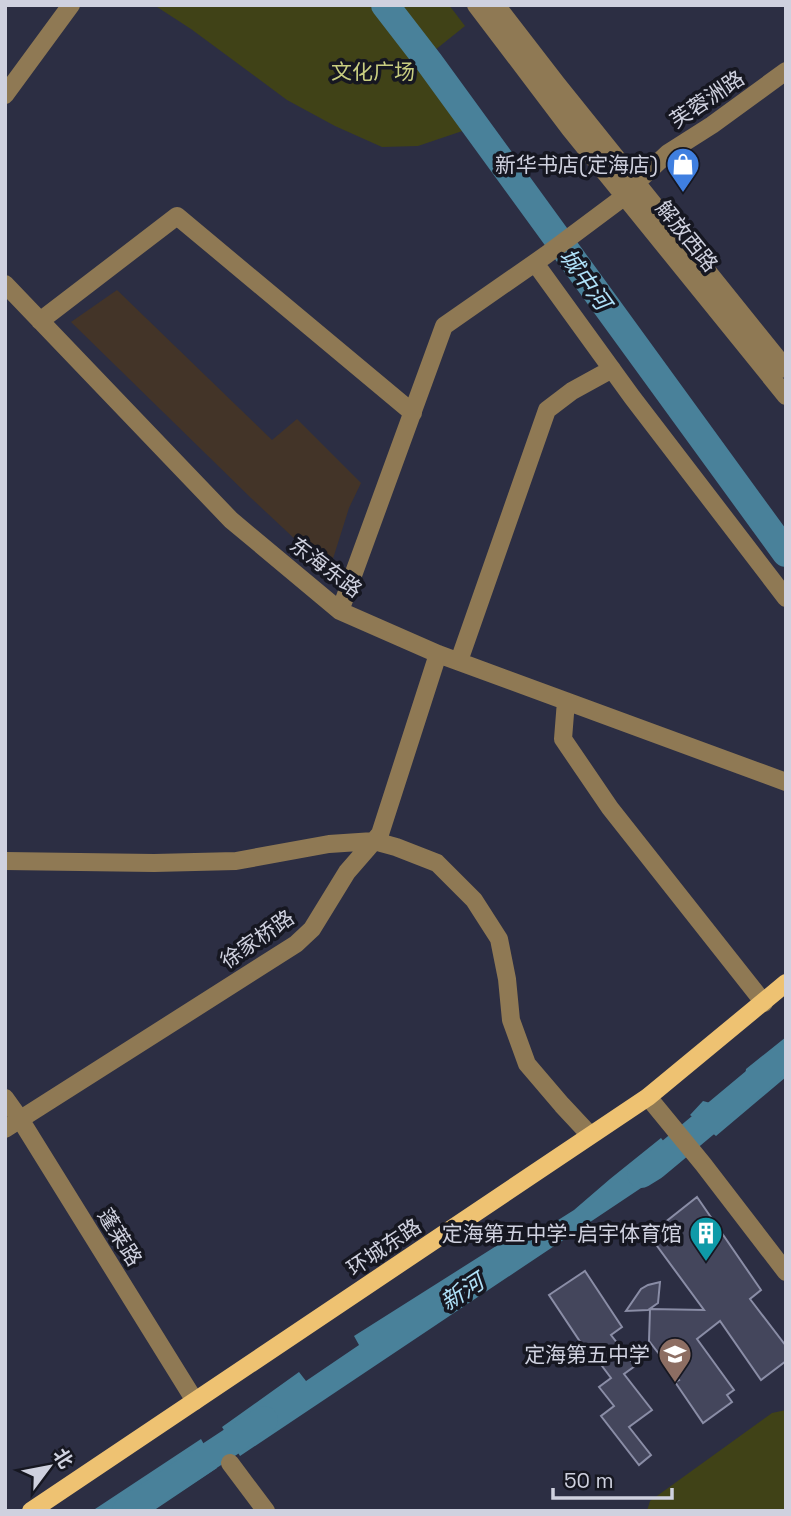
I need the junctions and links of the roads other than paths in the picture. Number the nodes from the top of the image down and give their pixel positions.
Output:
1 (71, 5) edge
2 (476, 5) edge
3 (496, 5) edge
4 (786, 71) edge
5 (5, 95) edge
6 (630, 190) junction
7 (540, 259) junction
8 (5, 284) edge
9 (40, 321) junction
10 (612, 369) junction
11 (786, 369) edge
12 (786, 396) edge
13 (413, 413) junction
14 (786, 598) edge
15 (340, 611) junction
16 (438, 654) junction
17 (458, 661) junction
18 (566, 701) junction
19 (786, 782) edge
20 (374, 841) junction
21 (5, 862) edge
22 (786, 984) edge
23 (764, 1003) junction
24 (5, 1097) edge
25 (648, 1097) junction
26 (13, 1124) edge
27 (590, 1135) junction
28 (786, 1272) edge
29 (195, 1401) junction
30 (230, 1463) dead end
31 (32, 1511) edge
32 (266, 1511) edge

1 - 5 street
2 - 6 street, 解放西路
3 - 6 street
4 - 6 street, 芙蓉洲路
6 - 7 street, 芙蓉洲路
6 - 11 street
6 - 12 street, 解放西路
7 - 10 street
7 - 13 street, 芙蓉洲路
8 - 9 street, 东海东路
9 - 13 street
9 - 15 street, 东海东路
10 - 14 street
10 - 17 street
13 - 15 street, 芙蓉洲路
15 - 16 street, 东海东路
16 - 17 street, 东海东路
16 - 20 street, 徐家桥路
17 - 18 street, 东海东路
18 - 19 street, 东海东路
18 - 23 street
20 - 21 street
20 - 26 street, 徐家桥路
20 - 27 street
22 - 23 main road, 环城东路
23 - 25 main road, 环城东路
24 - 26 street, 蓬莱路
25 - 27 main road, 环城东路
25 - 28 street
26 - 29 street, 蓬莱路
27 - 29 main road, 环城东路
29 - 31 main road, 环城东路
30 - 32 street

